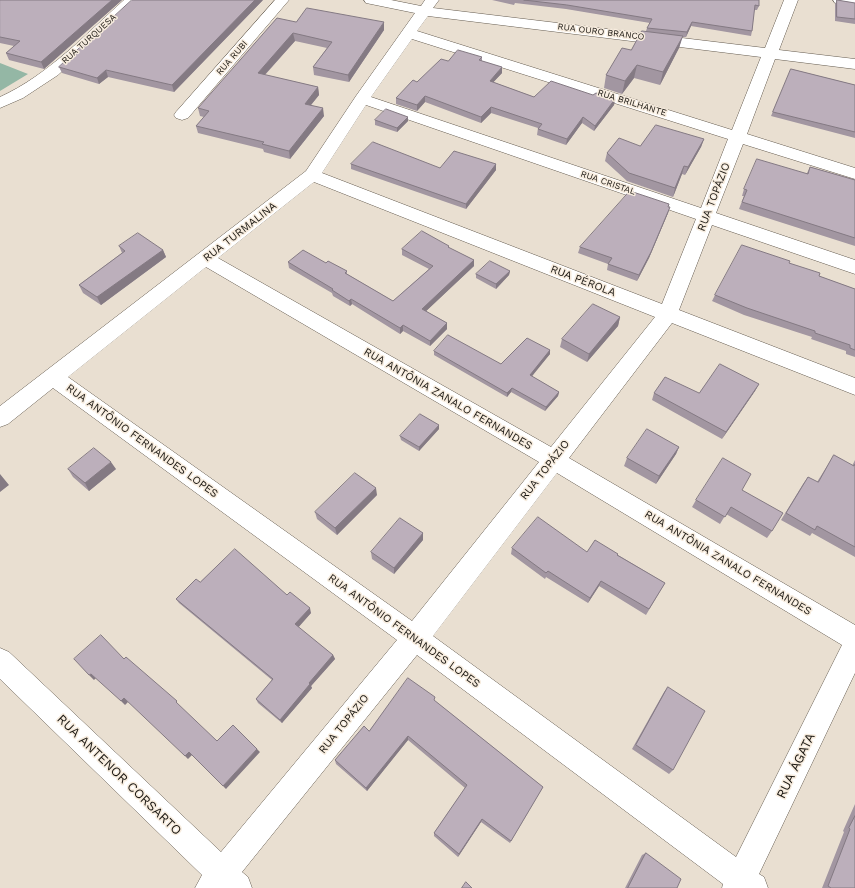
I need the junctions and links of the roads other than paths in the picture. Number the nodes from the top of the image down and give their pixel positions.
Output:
1 (132, 0) edge
2 (282, 0) edge
3 (371, 0) edge
4 (791, 0) edge
5 (840, 0) edge
6 (855, 2) edge
7 (428, 5) edge
8 (409, 33) junction
9 (770, 53) junction
10 (855, 64) edge
11 (362, 98) junction
12 (0, 103) edge
13 (182, 115) dead end
14 (738, 136) junction
15 (855, 174) edge
16 (312, 175) junction
17 (707, 216) junction
18 (206, 259) junction
19 (855, 267) edge
20 (668, 314) junction
21 (53, 378) junction
22 (855, 387) edge
23 (0, 418) edge
24 (554, 460) junction
25 (415, 638) junction
26 (855, 639) edge
27 (855, 645) edge
28 (0, 661) edge
29 (223, 883) edge
30 (744, 885) edge

1 - 12 street, RUA TURQUESA
2 - 13 street, RUA RUBI
3 - 7 street, RUA OURO BRANCO
4 - 9 street, RUA TOPÁZIO
5 - 6 street
7 - 8 street, RUA TURMALINA
7 - 9 street, RUA OURO BRANCO
8 - 11 street, RUA TURMALINA
8 - 14 street, RUA BRILHANTE
9 - 10 street, RUA OURO BRANCO
9 - 14 street, RUA TOPÁZIO
11 - 16 street, RUA TURMALINA
11 - 17 street, RUA CRISTAL
14 - 15 street, RUA BRILHANTE
14 - 17 street, RUA TOPÁZIO
16 - 18 street, RUA TURMALINA
16 - 20 street, RUA PÉROLA
17 - 19 street, RUA CRISTAL
17 - 20 street, RUA TOPÁZIO
18 - 21 street, RUA TURMALINA
18 - 24 street, RUA ANTÔNIA ZANALO FERNANDES
20 - 22 street, RUA PÉROLA
20 - 24 street, RUA TOPÁZIO
21 - 23 street, RUA TURMALINA
21 - 25 street, RUA ANTÔNIO FERNANDES LOPES
24 - 25 street, RUA TOPÁZIO
24 - 26 street, RUA ANTÔNIA ZANALO FERNANDES
25 - 29 street, RUA TOPÁZIO
25 - 30 street, RUA ANTÔNIO FERNANDES LOPES
27 - 30 street, RUA ÁGATA
28 - 29 street, RUA ANTENOR CORSARTO

